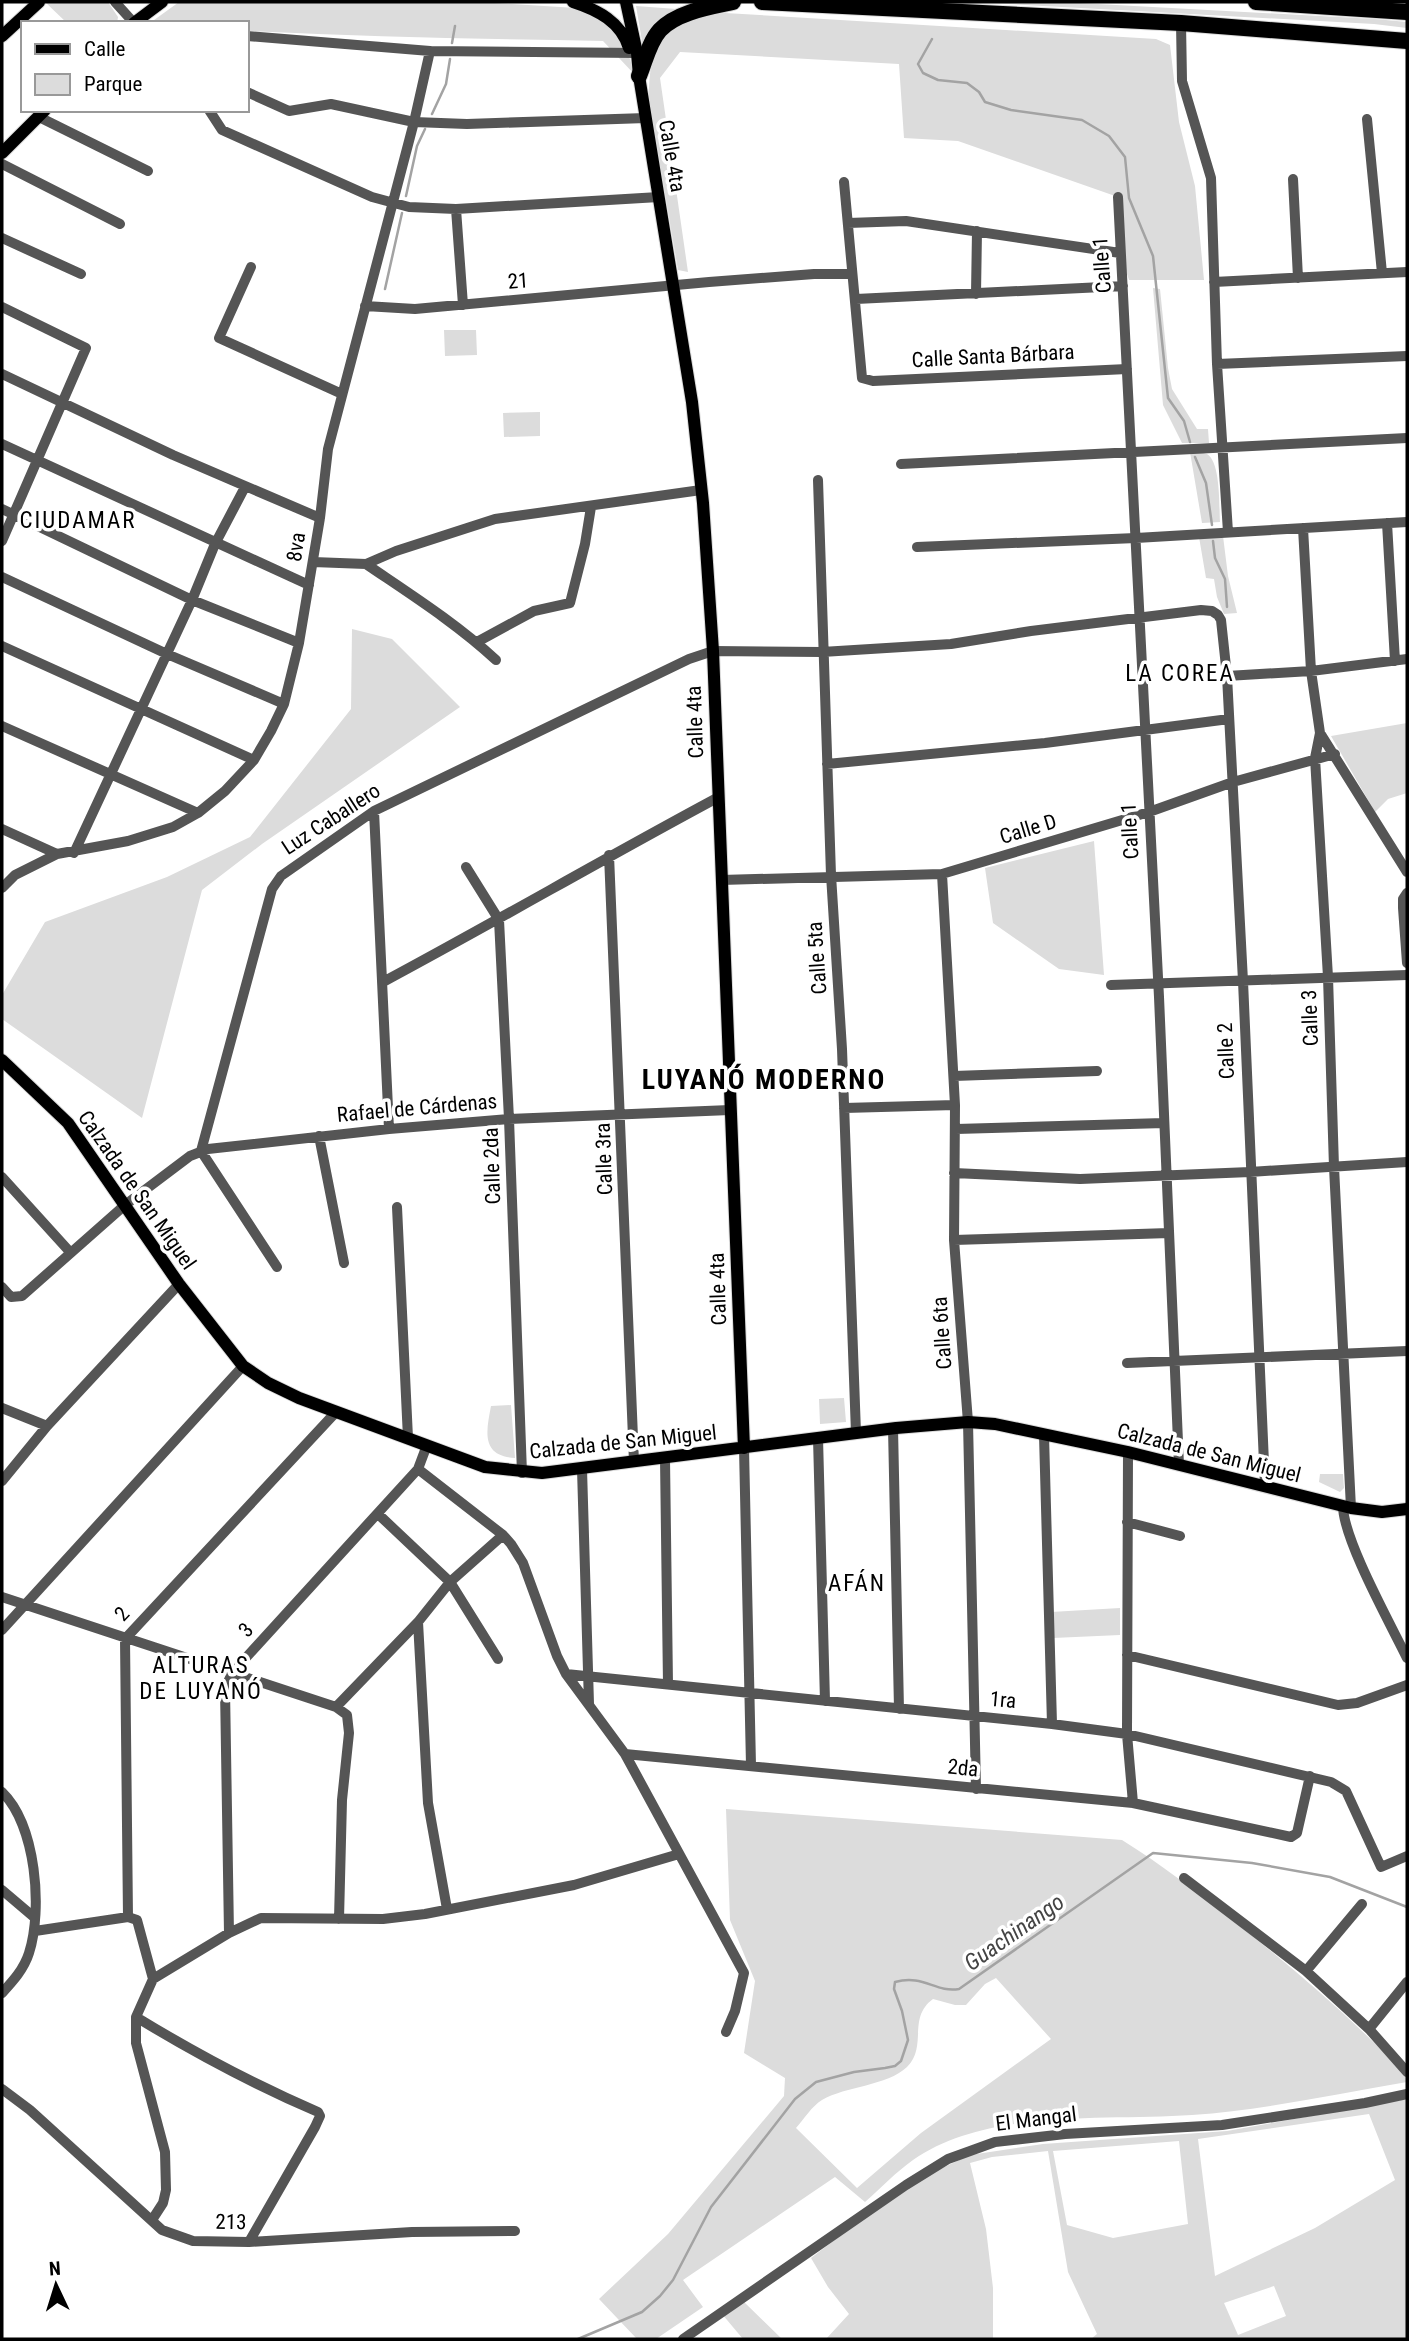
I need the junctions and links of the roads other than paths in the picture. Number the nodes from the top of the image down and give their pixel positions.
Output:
1 (39, 2) edge
2 (115, 2) edge
3 (162, 2) edge
4 (573, 2) edge
5 (626, 2) edge
6 (733, 2) edge
7 (762, 2) edge
8 (1256, 2) edge
9 (1407, 12) edge
10 (132, 21) edge
11 (137, 21) edge
12 (1181, 23) junction
13 (2, 36) edge
14 (248, 36) edge
15 (1407, 41) edge
16 (430, 51) junction
17 (634, 53) junction
18 (639, 76) junction
19 (248, 92) edge
20 (210, 112) edge
21 (42, 113) edge
22 (646, 118) junction
23 (1367, 119) dead end
24 (414, 121) junction
25 (2, 153) edge
26 (2, 164) edge
27 (148, 171) dead end
28 (1293, 179) dead end
29 (844, 182) dead end
30 (659, 197) junction
31 (1118, 197) dead end
32 (392, 202) junction
33 (456, 209) junction
34 (848, 223) junction
35 (120, 224) dead end
36 (977, 231) junction
37 (2, 238) edge
38 (1120, 253) junction
39 (251, 267) dead end
40 (1407, 272) edge
41 (1382, 273) junction
42 (81, 274) dead end
43 (852, 274) junction
44 (1298, 278) junction
45 (1214, 282) junction
46 (1123, 286) junction
47 (674, 287) junction
48 (976, 294) junction
49 (856, 299) junction
50 (463, 305) junction
51 (365, 306) junction
52 (2, 307) edge
53 (1407, 356) edge
54 (1217, 364) junction
55 (1127, 369) junction
56 (2, 374) edge
57 (342, 394) junction
58 (63, 403) junction
59 (1407, 438) edge
60 (2, 444) edge
61 (1223, 448) junction
62 (1131, 452) junction
63 (37, 461) junction
64 (901, 464) dead end
65 (818, 480) dead end
66 (245, 487) junction
67 (701, 490) junction
68 (591, 507) junction
69 (2, 509) edge
70 (14, 514) junction
71 (320, 518) junction
72 (1407, 522) edge
73 (1387, 523) junction
74 (1303, 528) junction
75 (1228, 532) junction
76 (1136, 538) junction
77 (2, 541) edge
78 (215, 544) junction
79 (916, 547) dead end
80 (313, 562) junction
81 (366, 564) junction
82 (2, 577) edge
83 (309, 585) junction
84 (192, 600) junction
85 (1218, 615) joint
86 (1138, 619) junction
87 (477, 642) junction
88 (299, 643) junction
89 (2, 646) edge
90 (713, 652) junction
91 (822, 652) junction
92 (167, 654) junction
93 (1407, 659) edge
94 (496, 660) dead end
95 (1395, 661) junction
96 (1311, 671) junction
97 (1227, 676) junction
98 (284, 704) junction
99 (141, 709) junction
100 (1229, 719) junction
101 (2, 726) edge
102 (1145, 731) junction
103 (1320, 733) junction
104 (1335, 754) junction
105 (1315, 758) junction
106 (254, 760) junction
107 (827, 764) junction
108 (111, 776) junction
109 (1233, 782) junction
110 (717, 797) junction
111 (374, 811) junction
112 (1149, 812) junction
113 (198, 813) junction
114 (2, 829) edge
115 (74, 853) junction
116 (57, 854) junction
117 (610, 855) junction
118 (466, 867) dead end
119 (1407, 872) edge
120 (943, 874) junction
121 (831, 875) junction
122 (721, 880) junction
123 (2, 888) edge
124 (1407, 893) edge
125 (499, 920) junction
126 (1407, 963) edge
127 (1407, 975) edge
128 (1328, 977) junction
129 (1243, 981) junction
130 (383, 982) junction
131 (1158, 984) junction
132 (1111, 985) dead end
133 (2, 1060) edge
134 (1097, 1070) dead end
135 (954, 1076) junction
136 (955, 1105) junction
137 (844, 1108) junction
138 (730, 1110) junction
139 (621, 1115) junction
140 (509, 1119) junction
141 (1164, 1123) junction
142 (389, 1129) junction
143 (956, 1129) junction
144 (319, 1136) junction
145 (201, 1151) junction
146 (1407, 1162) edge
147 (1334, 1167) junction
148 (1250, 1172) junction
149 (954, 1173) junction
150 (1166, 1176) junction
151 (2, 1177) edge
152 (125, 1205) junction
153 (397, 1207) dead end
154 (1169, 1233) junction
155 (954, 1240) junction
156 (70, 1252) junction
157 (344, 1263) dead end
158 (277, 1267) dead end
159 (178, 1284) junction
160 (2, 1287) edge
161 (1407, 1350) edge
162 (1344, 1354) junction
163 (1259, 1358) junction
164 (1174, 1362) junction
165 (1127, 1363) dead end
166 (243, 1366) junction
167 (2, 1408) edge
168 (336, 1412) junction
169 (968, 1422) junction
170 (47, 1426) junction
171 (893, 1428) junction
172 (856, 1433) junction
173 (1044, 1435) junction
174 (408, 1438) junction
175 (818, 1438) junction
176 (426, 1445) junction
177 (744, 1448) junction
178 (1128, 1452) junction
179 (664, 1459) junction
180 (634, 1462) junction
181 (1179, 1465) junction
182 (418, 1469) junction
183 (582, 1469) junction
184 (522, 1473) junction
185 (2, 1481) edge
186 (1265, 1486) junction
187 (1347, 1507) junction
188 (1407, 1509) edge
189 (378, 1514) junction
190 (1127, 1522) junction
191 (503, 1535) junction
192 (1180, 1536) dead end
193 (450, 1582) junction
194 (2, 1597) edge
195 (26, 1605) junction
196 (418, 1622) junction
197 (2, 1630) edge
198 (125, 1639) junction
199 (1127, 1655) junction
200 (1407, 1658) edge
201 (498, 1659) dead end
202 (232, 1673) junction
203 (566, 1674) junction
204 (589, 1676) junction
205 (668, 1684) junction
206 (1407, 1685) edge
207 (749, 1694) junction
208 (825, 1701) junction
209 (589, 1704) junction
210 (336, 1707) junction
211 (899, 1709) junction
212 (975, 1717) junction
213 (1052, 1724) junction
214 (1127, 1734) junction
215 (625, 1754) junction
216 (751, 1765) junction
217 (1310, 1776) junction
218 (975, 1789) junction
219 (2, 1792) edge
220 (1133, 1804) junction
221 (679, 1854) junction
222 (1407, 1856) edge
223 (1184, 1878) dead end
224 (2, 1890) edge
225 (1362, 1904) dead end
226 (447, 1909) junction
227 (35, 1918) junction
228 (132, 1919) junction
229 (339, 1919) junction
230 (35, 1931) junction
231 (229, 1933) junction
232 (1306, 1971) junction
233 (153, 1979) junction
234 (1407, 1982) edge
235 (2, 1993) edge
236 (136, 2017) junction
237 (1369, 2029) junction
238 (726, 2032) dead end
239 (1407, 2071) edge
240 (2, 2089) edge
241 (1407, 2094) edge
242 (152, 2220) junction
243 (514, 2231) dead end
244 (249, 2242) junction
245 (683, 2339) edge

1 - 13 main road
2 - 10 street
3 - 11 main road
4 - 17 main road
5 - 17 main road
6 - 18 highway
7 - 12 highway
8 - 9 highway
12 - 15 highway
12 - 45 street
14 - 16 street
16 - 17 street
16 - 24 street, 8va
17 - 18 main road, Calle 4ta
18 - 22 main road, Calle 4ta
19 - 24 street
20 - 32 street
21 - 25 main road
21 - 27 street
22 - 24 street
22 - 30 main road, Calle 4ta
23 - 41 street
24 - 32 street, 8va
26 - 35 street
28 - 44 street
29 - 34 street
30 - 33 street
30 - 47 main road, Calle 4ta
31 - 38 street, Calle 1
32 - 33 street
32 - 51 street, 8va
33 - 50 street
34 - 36 street
34 - 43 street
36 - 38 street
36 - 48 street
37 - 42 street
38 - 46 street, Calle 1
39 - 57 street
40 - 41 street
41 - 44 street
43 - 47 street, 21
43 - 49 street
44 - 45 street
45 - 54 street
46 - 48 street
46 - 55 street, Calle 1
47 - 50 street, 21
47 - 67 main road, Calle 4ta
48 - 49 street
49 - 55 street, Calle Santa Bárbara
50 - 51 street, 21
51 - 57 street, 8va
52 - 58 street
53 - 54 street
54 - 61 street
55 - 62 street, Calle 1
56 - 58 street
57 - 71 street, 8va
58 - 63 street
58 - 66 street
59 - 61 street
60 - 63 street
61 - 62 street
61 - 75 street
62 - 64 street
62 - 76 street, Calle 1
63 - 70 street
63 - 78 street
65 - 91 street, Calle 5ta
66 - 71 street
66 - 78 street
67 - 68 street
67 - 90 main road, Calle 4ta
68 - 81 street
68 - 87 street
69 - 70 street
70 - 77 street
70 - 84 street
71 - 80 street, 8va
72 - 73 street
73 - 74 street
73 - 95 street
74 - 75 street
74 - 96 street, Calle 3
75 - 76 street
76 - 79 street
76 - 86 street, Calle 1
78 - 83 street
78 - 84 street
80 - 81 street
80 - 83 street, 8va
81 - 87 street
82 - 92 street
83 - 88 street, 8va
84 - 88 street
84 - 92 street
85 - 86 street, Luz Caballero
85 - 97 street, Calle 2
86 - 91 street, Luz Caballero
86 - 102 street, Calle 1
87 - 94 street
88 - 98 street, 8va
89 - 99 street
90 - 91 street, Luz Caballero
90 - 110 main road, Calle 4ta
90 - 111 street, Luz Caballero
91 - 107 street, Calle 5ta
92 - 98 street
92 - 99 street
93 - 95 street
95 - 96 street
96 - 97 street
96 - 103 street, Calle 3
97 - 100 street, Calle 2
98 - 106 street, 8va
99 - 106 street
99 - 108 street
100 - 102 street
100 - 109 street, Calle 2
101 - 108 street
102 - 107 street
102 - 112 street, Calle 1
103 - 104 street
103 - 105 street, Calle 3
104 - 105 street, Calle D
104 - 119 street
105 - 109 street, Calle D
105 - 128 street, Calle 3
106 - 113 street, 8va
107 - 121 street, Calle 5ta
108 - 113 street
108 - 115 street
109 - 112 street, Calle D
109 - 129 street, Calle 2
110 - 117 street
110 - 122 main road, Calle 4ta
111 - 130 street
111 - 145 street, Luz Caballero
112 - 120 street, Calle D
112 - 131 street, Calle 1
113 - 115 street, 8va
114 - 116 street
115 - 116 street, 8va
116 - 123 street, 8va
117 - 125 street
117 - 139 street, Calle 3ra
118 - 125 street, Calle 2da
120 - 121 street, Calle D
120 - 135 street, Calle 6ta
121 - 122 street, Calle D
121 - 137 street, Calle 5ta
122 - 138 main road, Calle 4ta
124 - 126 street
125 - 130 street
125 - 140 street, Calle 2da
127 - 128 street
128 - 129 street
128 - 147 street, Calle 3
129 - 131 street
129 - 148 street, Calle 2
130 - 142 street
131 - 132 street
131 - 141 street, Calle 1
133 - 152 main road, Calzada de San Miguel
134 - 135 street
135 - 136 street, Calle 6ta
136 - 137 street
136 - 143 street, Calle 6ta
137 - 172 street, Calle 5ta
138 - 139 street, Rafael de Cárdenas
138 - 177 main road, Calle 4ta
139 - 140 street, Rafael de Cárdenas
139 - 180 street, Calle 3ra
140 - 142 street, Rafael de Cárdenas
140 - 184 street, Calle 2da
141 - 143 street
141 - 150 street, Calle 1
142 - 144 street, Rafael de Cárdenas
143 - 149 street, Calle 6ta
144 - 145 street, Rafael de Cárdenas
144 - 157 street
145 - 152 street, Rafael de Cárdenas
145 - 158 street
146 - 147 street
147 - 148 street
147 - 162 street, Calle 3
148 - 150 street
148 - 163 street, Calle 2
149 - 150 street
149 - 155 street, Calle 6ta
150 - 154 street, Calle 1
151 - 156 street
152 - 156 street, Rafael de Cárdenas
152 - 159 main road, Calzada de San Miguel
153 - 174 street
154 - 155 street
154 - 164 street, Calle 1
155 - 169 street, Calle 6ta
156 - 160 street, Rafael de Cárdenas
159 - 166 main road, Calzada de San Miguel
159 - 170 street
161 - 162 street
162 - 163 street
162 - 187 street, Calle 3
163 - 164 street
163 - 186 street, Calle 2
164 - 165 street
164 - 181 street, Calle 1
166 - 168 main road, Calzada de San Miguel
166 - 195 street
167 - 170 street
168 - 174 main road, Calzada de San Miguel
168 - 198 street, 2
169 - 171 main road, Calzada de San Miguel
169 - 173 main road, Calzada de San Miguel
169 - 212 street, Calle 6ta
170 - 185 street
171 - 172 main road, Calzada de San Miguel
171 - 211 street
172 - 175 main road, Calzada de San Miguel
173 - 178 main road, Calzada de San Miguel
173 - 213 street
174 - 176 main road, Calzada de San Miguel
175 - 177 main road, Calzada de San Miguel
175 - 208 street
176 - 182 street, 3
176 - 184 main road, Calzada de San Miguel
177 - 179 main road, Calzada de San Miguel
177 - 207 street
178 - 181 main road, Calzada de San Miguel
178 - 190 street
179 - 180 main road, Calzada de San Miguel
179 - 205 street
180 - 183 main road, Calzada de San Miguel
181 - 186 main road, Calzada de San Miguel
182 - 189 street, 3
182 - 191 street
183 - 184 main road, Calzada de San Miguel
183 - 204 street
186 - 187 main road, Calzada de San Miguel
187 - 188 main road, Calzada de San Miguel
187 - 200 street, Calle 3
189 - 193 street
189 - 202 street, 3
190 - 192 street
190 - 199 street
191 - 193 street
191 - 203 street
193 - 196 street
193 - 201 street
194 - 195 street
195 - 197 street
195 - 198 street
196 - 210 street
196 - 226 street
198 - 202 street
198 - 228 street, 2
199 - 206 street
199 - 214 street
202 - 210 street
202 - 231 street
203 - 204 street, 1ra
203 - 209 street
204 - 205 street, 1ra
204 - 209 street
205 - 207 street, 1ra
207 - 208 street, 1ra
207 - 216 street
208 - 211 street, 1ra
209 - 215 street
210 - 229 street
211 - 212 street, 1ra
212 - 213 street, 1ra
212 - 218 street, Calle 6ta
213 - 214 street, 1ra
214 - 217 street, 1ra
214 - 220 street
215 - 216 street, 2da
215 - 221 street
216 - 218 street, 2da
217 - 220 street, 2da
217 - 222 street, 1ra
218 - 220 street, 2da
219 - 227 street
221 - 226 street
221 - 238 street
223 - 232 street
224 - 227 street
225 - 232 street
226 - 229 street
227 - 230 street
228 - 230 street
228 - 233 street, 2
229 - 231 street
230 - 235 street
231 - 233 street
232 - 237 street
233 - 236 street
234 - 237 street
236 - 242 street
236 - 244 street
237 - 239 street
240 - 242 street, 213
241 - 245 street, El Mangal
242 - 244 street, 213
243 - 244 street, 213

